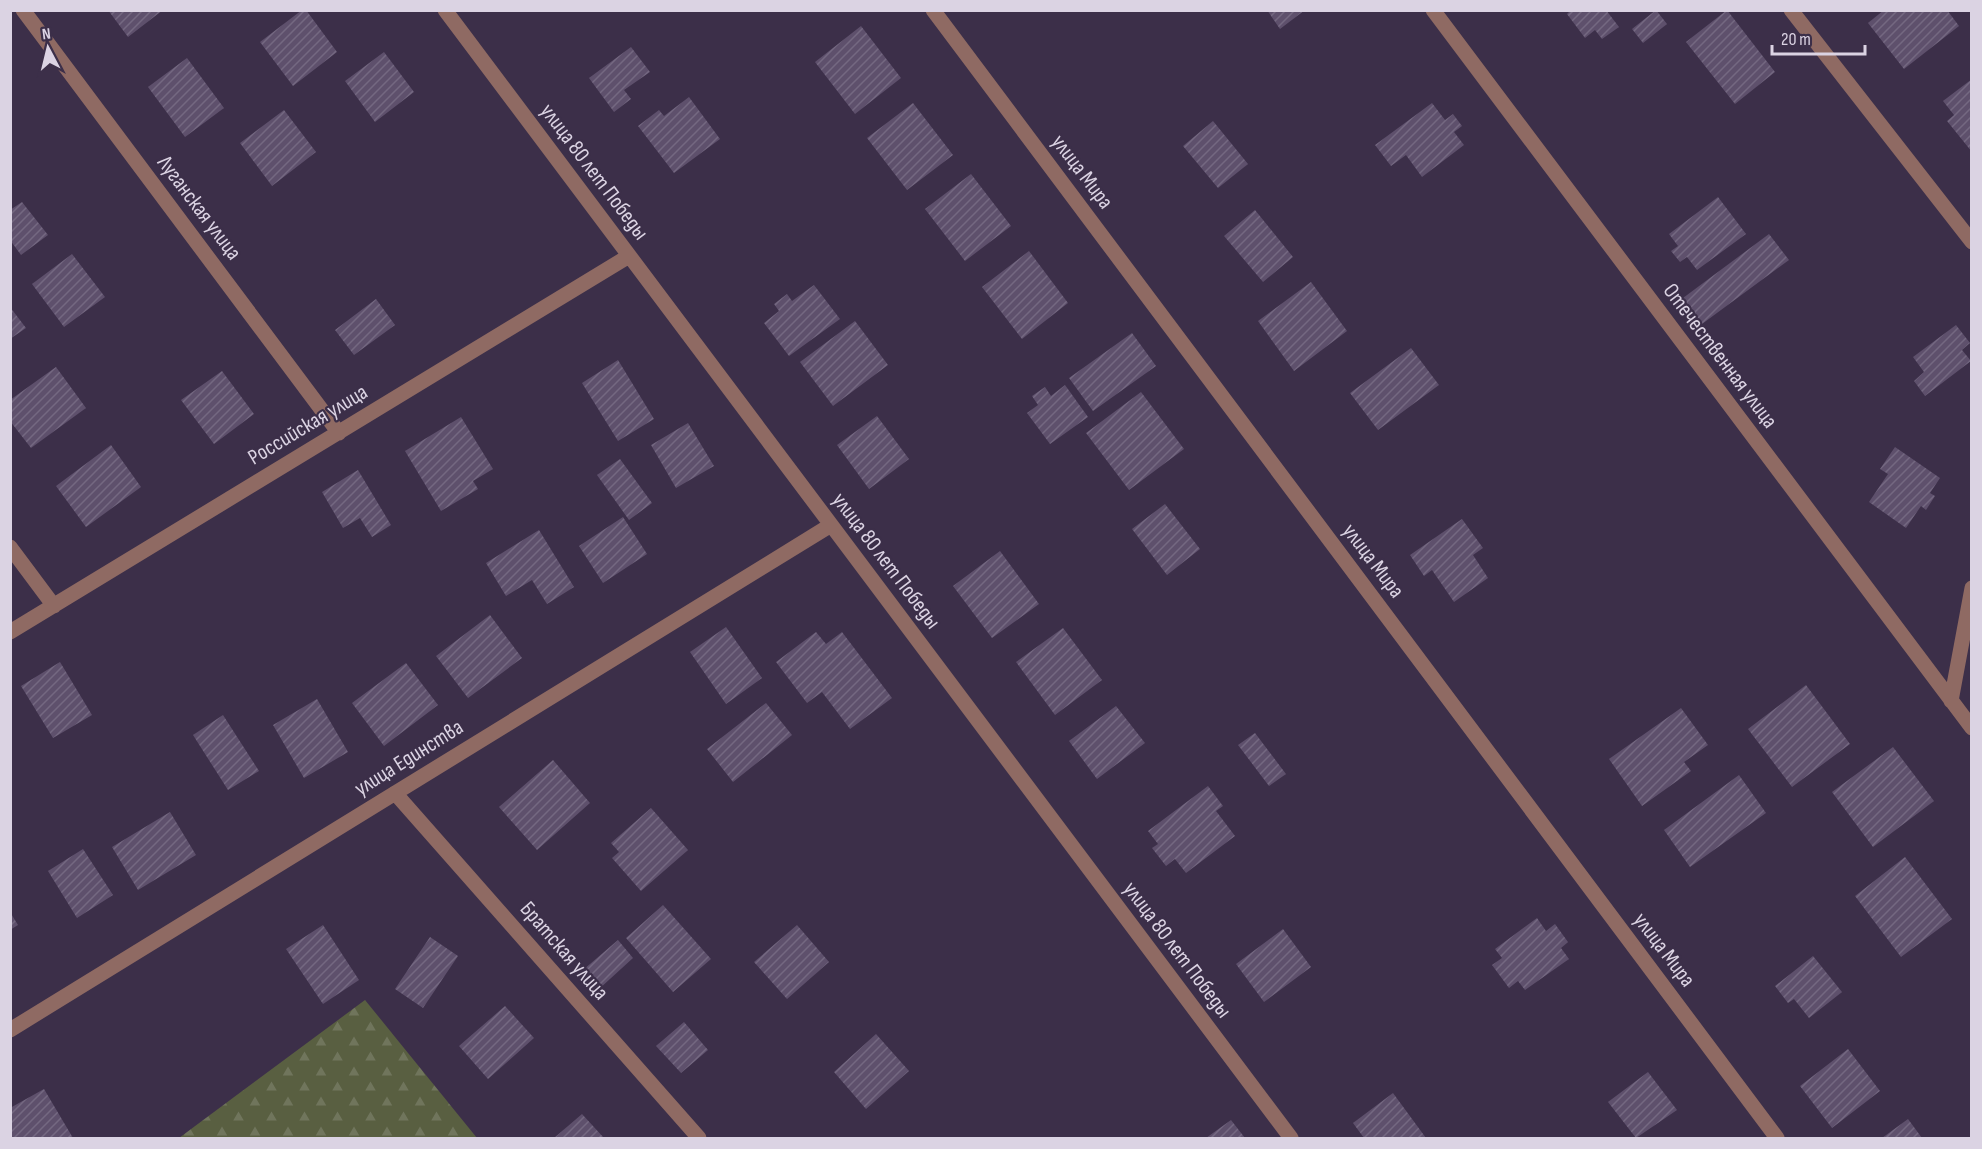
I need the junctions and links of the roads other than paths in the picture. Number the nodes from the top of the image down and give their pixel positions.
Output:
1 (23, 10) edge
2 (445, 10) edge
3 (933, 10) edge
4 (1433, 10) edge
5 (1791, 10) edge
6 (1971, 242) edge
7 (629, 256) junction
8 (339, 432) junction
9 (831, 525) junction
10 (10, 547) edge
11 (1971, 588) edge
12 (54, 606) junction
13 (10, 632) edge
14 (1951, 701) junction
15 (1971, 728) edge
16 (395, 793) junction
17 (10, 1030) edge
18 (699, 1138) edge
19 (1290, 1138) edge
20 (1777, 1138) edge

1 - 8 street, Луганская улица
2 - 7 street, улица 80 лет Победы
3 - 20 street, улица Мира
4 - 14 street, Отечественная улица
5 - 6 street
7 - 8 street, Российская улица
7 - 9 street, улица 80 лет Победы
8 - 12 street, Российская улица
9 - 16 street, улица Единства
9 - 19 street, улица 80 лет Победы
10 - 12 street
11 - 14 street
12 - 13 street, Российская улица
14 - 15 street, Отечественная улица
16 - 17 street, улица Единства
16 - 18 street, Братская улица

